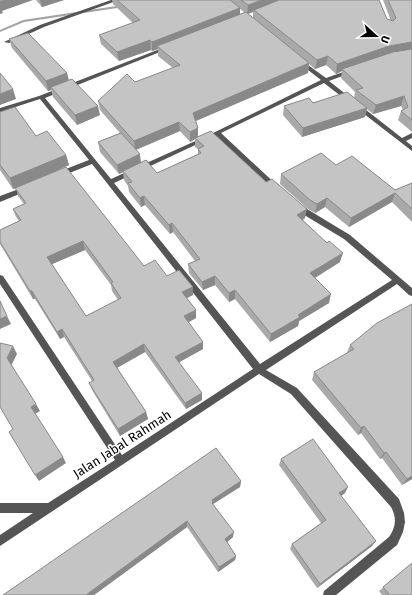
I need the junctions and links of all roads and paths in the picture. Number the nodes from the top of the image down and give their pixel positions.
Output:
1 (116, 0) edge
2 (7, 42) dead end
3 (172, 46) edge
4 (294, 57) edge
5 (359, 68) edge
6 (324, 81) junction
7 (41, 97) junction
8 (0, 110) edge
9 (217, 133) junction
10 (412, 135) edge
11 (402, 140) junction
12 (412, 149) edge
13 (93, 160) junction
14 (50, 178) edge
15 (110, 182) junction
16 (36, 184) edge
17 (281, 191) edge
18 (0, 199) edge
19 (292, 201) edge
20 (0, 278) edge
21 (398, 280) junction
22 (412, 293) edge
23 (259, 370) junction
24 (121, 461) junction
25 (0, 508) edge
26 (49, 508) junction
27 (0, 541) edge
28 (328, 595) edge

1 - 2 street
3 - 7 street
4 - 6 street
5 - 6 street
6 - 9 street
6 - 11 street
7 - 8 street
7 - 13 street
9 - 15 street
9 - 17 street
10 - 11 street
11 - 12 street
13 - 14 street
13 - 15 street
15 - 23 street
16 - 18 street
19 - 21 street
20 - 24 street
21 - 22 street
21 - 23 street, Jalan Jabal Rahmah
23 - 24 street, Jalan Jabal Rahmah
23 - 28 street
24 - 26 street, Jalan Jabal Rahmah
25 - 26 street
26 - 27 street, Jalan Jabal Rahmah

